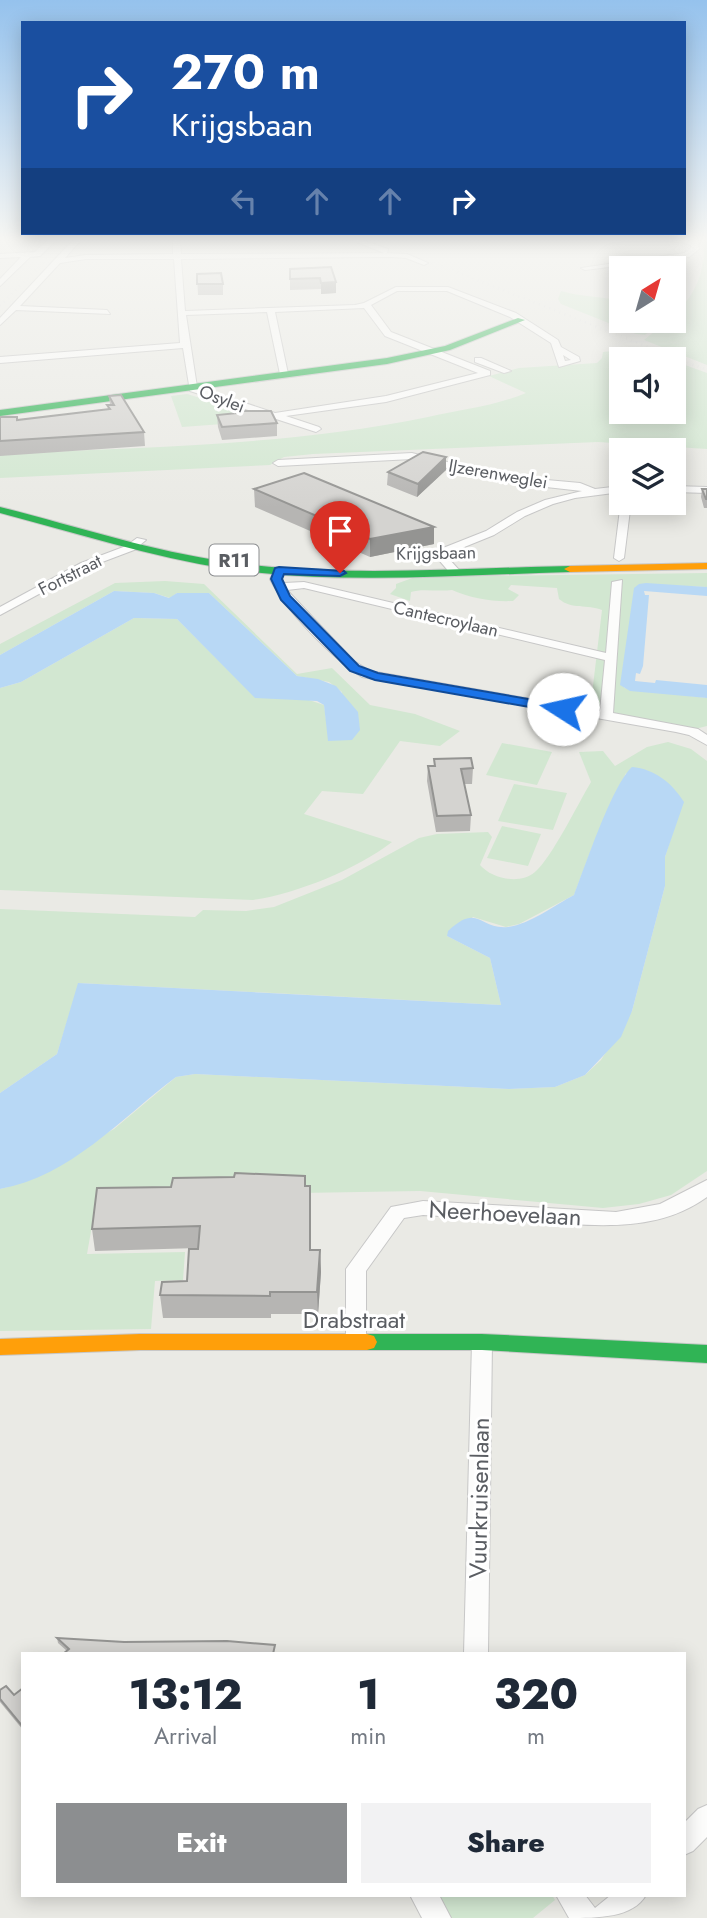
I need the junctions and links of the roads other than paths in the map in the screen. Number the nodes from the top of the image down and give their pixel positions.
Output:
1 (184, 330) edge
2 (275, 330) edge
3 (382, 330) edge
4 (495, 330) edge
5 (536, 330) edge
6 (187, 345) junction
7 (557, 348) dead end
8 (439, 350) junction
9 (0, 360) edge
10 (506, 371) dead end
11 (284, 374) junction
12 (192, 389) junction
13 (0, 413) edge
14 (270, 416) junction
15 (316, 429) dead end
16 (278, 463) dead end
17 (686, 489) edge
18 (609, 490) edge
19 (707, 490) edge
20 (592, 492) junction
21 (0, 508) edge
22 (624, 515) edge
23 (138, 542) junction
24 (619, 558) dead end
25 (707, 566) edge
26 (450, 567) junction
27 (281, 579) junction
28 (618, 582) dead end
29 (0, 612) edge
30 (610, 659) junction
31 (606, 716) junction
32 (707, 741) edge
33 (707, 1187) edge
34 (356, 1342) junction
35 (482, 1342) junction
36 (0, 1347) edge
37 (707, 1354) edge
38 (476, 1652) edge
39 (707, 1818) edge
40 (686, 1840) edge
41 (424, 1897) edge
42 (570, 1897) edge
43 (630, 1897) edge
44 (438, 1918) edge
45 (585, 1918) edge
46 (604, 1918) edge

1 - 6 street, Osylei
2 - 11 street
3 - 8 street
4 - 8 street
5 - 7 street
6 - 9 street
6 - 12 street, Osylei
8 - 10 street
8 - 11 street
8 - 14 street
11 - 12 street
12 - 13 street
12 - 14 street, Osylei
14 - 15 street, Osylei
16 - 20 street, IJzerenweglei
17 - 19 street
18 - 20 street
20 - 26 street
21 - 23 street, Krijgsbaan / R11
22 - 24 street
23 - 26 street, Krijgsbaan / R11
23 - 27 street, Krijgsbaan / R11
23 - 29 street, Fortstraat
25 - 26 street, Krijgsbaan / R11
26 - 27 street, Krijgsbaan / R11
27 - 30 street, Cantecroylaan
27 - 31 street
28 - 30 street
30 - 31 street
31 - 32 street
33 - 34 street, Neerhoevelaan
34 - 35 street, Drabstraat
34 - 36 street, Drabstraat
35 - 37 street, Drabstraat
35 - 38 street, Vuurkruisenlaan
39 - 40 street
41 - 44 street
42 - 45 street
43 - 46 street

